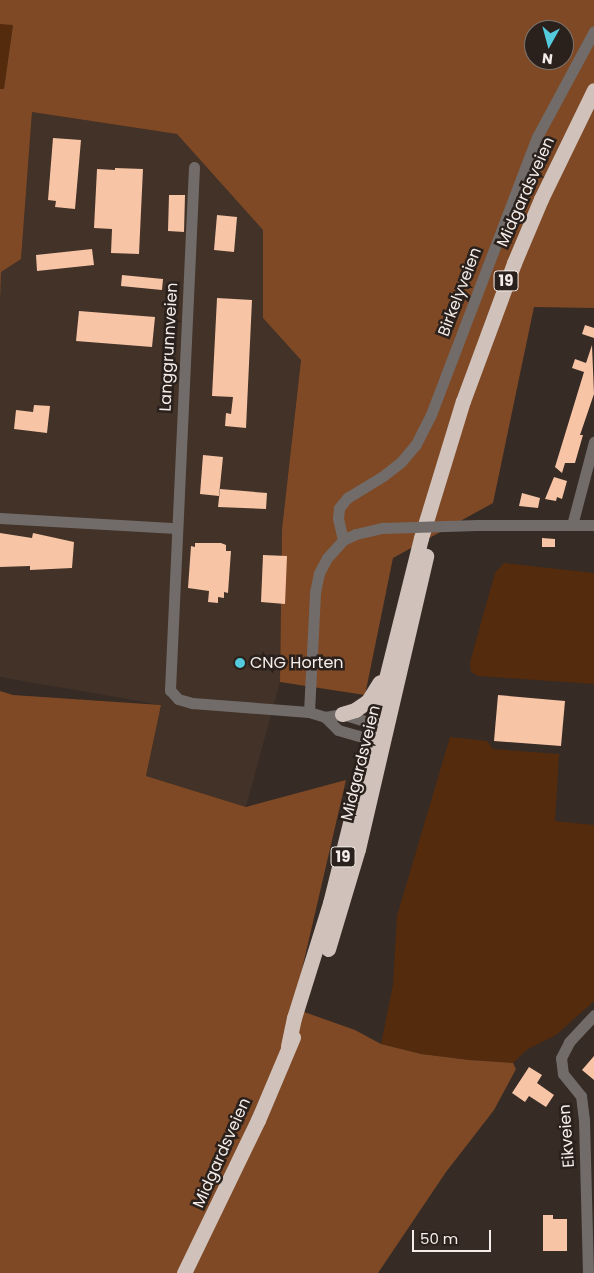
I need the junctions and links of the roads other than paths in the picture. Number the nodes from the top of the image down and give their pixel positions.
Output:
1 (594, 31) edge
2 (594, 90) edge
3 (194, 167) dead end
4 (594, 442) edge
5 (440, 481) junction
6 (0, 518) edge
7 (572, 525) junction
8 (594, 525) edge
9 (176, 528) junction
10 (343, 540) junction
11 (389, 665) junction
12 (309, 712) junction
13 (342, 714) junction
14 (325, 716) junction
15 (375, 724) junction
16 (379, 737) junction
17 (594, 1015) edge
18 (184, 1273) edge
19 (588, 1273) edge

1 - 10 street, Birkelyveien
2 - 5 highway, Midgardsveien / 19
3 - 9 street, Langgrunnveien
4 - 7 street
5 - 11 highway, Midgardsveien / 19
5 - 16 highway, Midgardsveien / 19
6 - 9 street
7 - 8 street
7 - 10 street, bridge
9 - 12 street, Langgrunnveien
10 - 12 street
11 - 13 highway, 19
11 - 15 highway, Midgardsveien / 19
12 - 14 street, Langgrunnveien
13 - 14 street, Langgrunnveien
13 - 15 street, Langgrunnveien
14 - 16 street, Langgrunnveien
15 - 16 highway, Midgardsveien / 19
16 - 18 highway, Midgardsveien / 19
17 - 19 street, Eikveien

